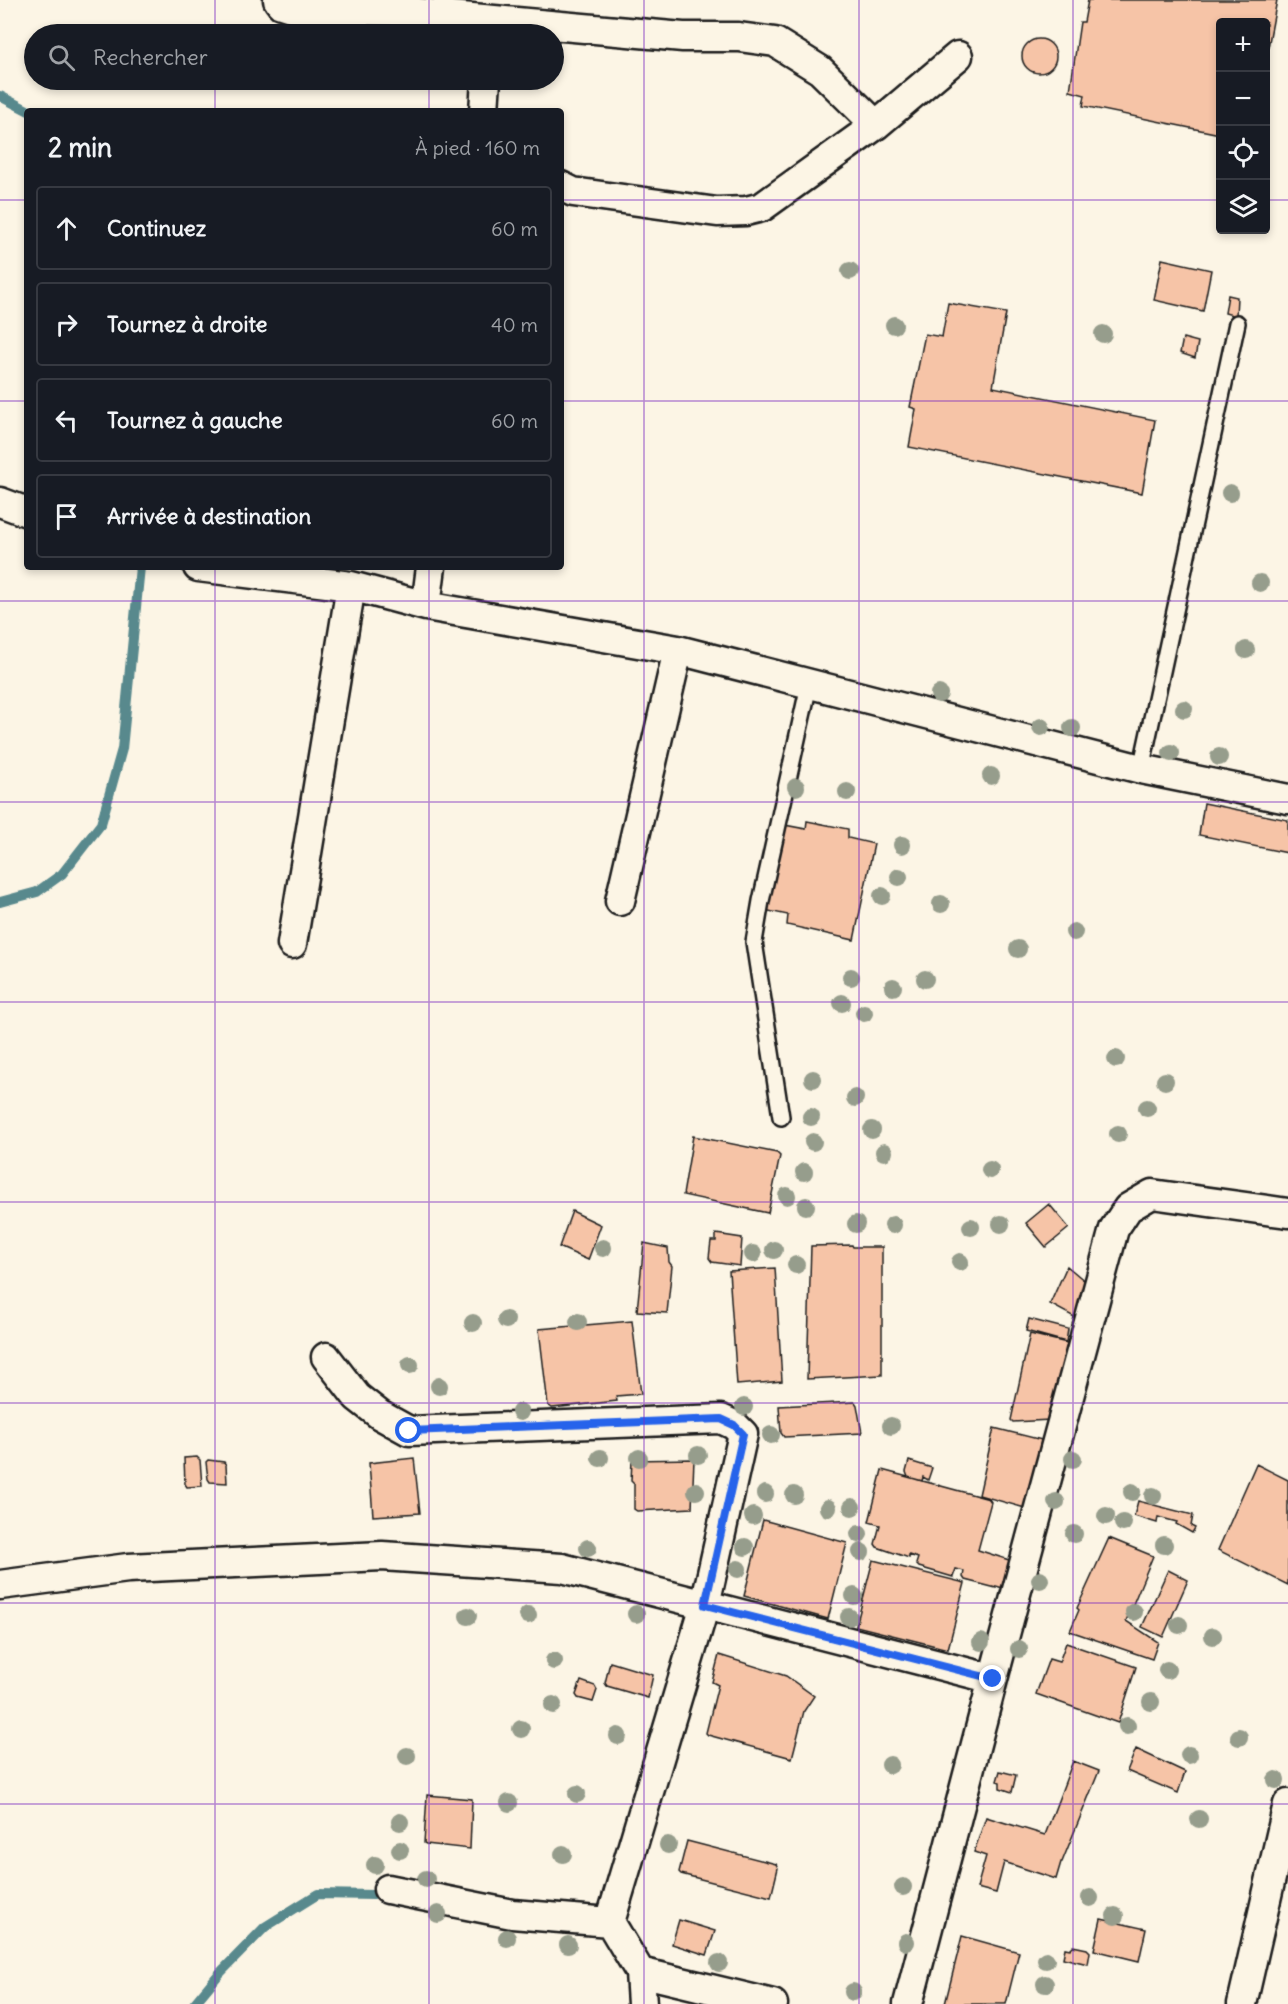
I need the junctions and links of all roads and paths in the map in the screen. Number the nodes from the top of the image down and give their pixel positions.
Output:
1 (278, 0) edge
2 (490, 18) edge
3 (551, 24) edge
4 (564, 25) edge
5 (958, 56) dead end
6 (485, 90) edge
7 (484, 108) edge
8 (876, 125) junction
9 (564, 188) edge
10 (1237, 323) dead end
11 (0, 502) edge
12 (24, 511) edge
13 (222, 570) edge
14 (431, 570) edge
15 (351, 586) junction
16 (426, 606) junction
17 (678, 650) junction
18 (809, 685) junction
19 (1141, 769) junction
20 (1288, 799) edge
21 (620, 901) dead end
22 (292, 944) dead end
23 (781, 1117) dead end
24 (1288, 1213) edge
25 (326, 1358) dead end
26 (0, 1585) edge
27 (705, 1605) junction
28 (993, 1679) junction
29 (1288, 1804) edge
30 (388, 1889) dead end
31 (610, 1922) junction
32 (640, 1972) junction
33 (642, 2004) edge
34 (773, 2004) edge
35 (908, 2004) edge
36 (1242, 2004) edge

1 - 2 street
2 - 3 street
4 - 8 street
5 - 8 street
6 - 7 street
8 - 9 street
10 - 19 lane
11 - 12 street
13 - 15 street
14 - 16 street
15 - 16 street
15 - 22 street
16 - 17 street
17 - 18 street
17 - 21 street
18 - 19 street
18 - 23 lane
19 - 20 street
24 - 28 street
25 - 27 street
26 - 27 street
27 - 28 street
27 - 31 street
28 - 35 street
29 - 36 street
30 - 31 street
31 - 32 street
32 - 33 street
32 - 34 street

